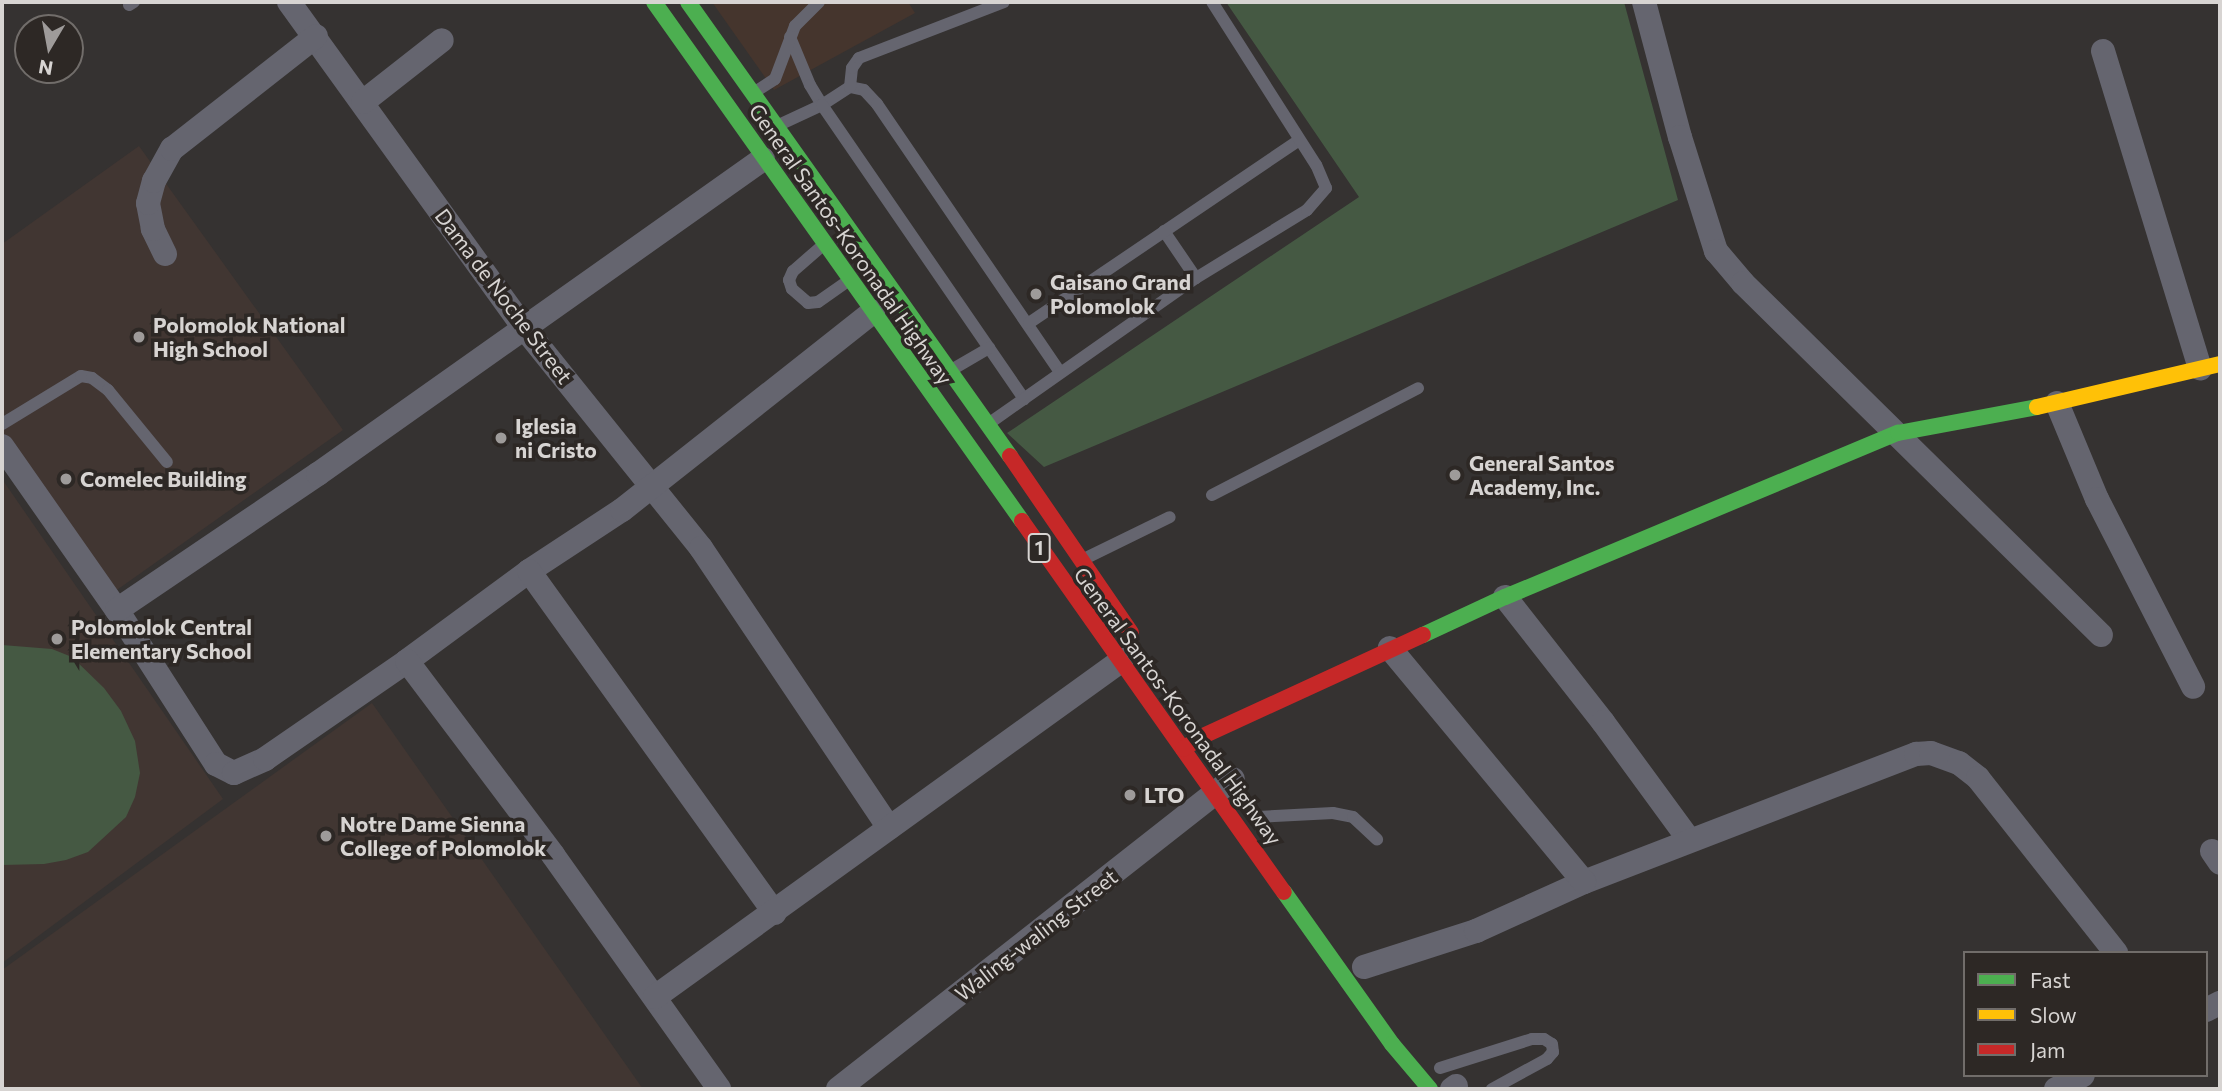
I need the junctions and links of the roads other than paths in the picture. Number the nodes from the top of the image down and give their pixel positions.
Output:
1 (289, 2) edge
2 (654, 2) edge
3 (688, 2) edge
4 (819, 2) edge
5 (1004, 2) edge
6 (1212, 2) edge
7 (1644, 2) edge
8 (316, 36) junction
9 (790, 37) junction
10 (442, 40) dead end
11 (2103, 51) dead end
12 (850, 87) junction
13 (754, 92) junction
14 (363, 102) junction
15 (822, 105) junction
16 (776, 127) junction
17 (1299, 140) junction
18 (763, 159) junction
19 (1164, 231) junction
20 (825, 244) junction
21 (165, 254) dead end
22 (1196, 278) junction
23 (850, 280) junction
24 (873, 312) junction
25 (1029, 323) junction
26 (525, 329) junction
27 (989, 348) junction
28 (2210, 367) edge
29 (951, 370) junction
30 (1060, 372) junction
31 (924, 384) junction
32 (1418, 388) dead end
33 (1024, 399) junction
34 (2057, 403) junction
35 (2, 424) edge
36 (988, 424) junction
37 (1898, 433) junction
38 (2, 446) edge
39 (167, 462) dead end
40 (650, 486) junction
41 (1212, 495) dead end
42 (1170, 517) dead end
43 (1083, 560) junction
44 (529, 571) junction
45 (1505, 597) junction
46 (117, 610) junction
47 (2102, 635) dead end
48 (1390, 648) junction
49 (1131, 653) junction
50 (407, 661) junction
51 (2193, 687) dead end
52 (1183, 749) junction
53 (1229, 783) junction
54 (1255, 812) joint
55 (889, 828) junction
56 (1273, 838) dead end
57 (1377, 839) dead end
58 (1690, 841) junction
59 (1584, 882) junction
60 (775, 913) junction
61 (2114, 951) edge
62 (1364, 967) dead end
63 (655, 997) junction
64 (2079, 1077) edge
65 (1448, 1078) edge
66 (719, 1089) edge
67 (838, 1089) edge
68 (1430, 1089) edge
69 (1492, 1089) edge
70 (2056, 1089) edge

1 - 8 street, Dama de Noche Street
2 - 18 main road, General Santos-Koronadal Highway / 1
3 - 13 main road, General Santos-Koronadal Highway / 1
4 - 9 lane
5 - 12 lane
6 - 17 lane
7 - 37 street
8 - 14 street, Dama de Noche Street
8 - 21 street
9 - 13 lane
9 - 15 lane
10 - 14 street
11 - 28 street
12 - 15 lane
12 - 25 lane
13 - 16 main road, General Santos-Koronadal Highway / 1
14 - 26 street, Dama de Noche Street
15 - 16 lane
15 - 27 lane
16 - 29 main road, General Santos-Koronadal Highway / 1
17 - 19 lane
17 - 22 lane
18 - 20 main road, General Santos-Koronadal Highway / 1
18 - 26 street
19 - 22 lane
19 - 25 lane
20 - 23 main road, General Santos-Koronadal Highway / 1
20 - 23 lane
22 - 30 lane
23 - 24 main road, General Santos-Koronadal Highway / 1
24 - 31 main road, General Santos-Koronadal Highway / 1
24 - 40 street
25 - 30 lane
26 - 40 street, Dama de Noche Street
26 - 46 street
27 - 29 lane
27 - 33 lane
28 - 34 main road
29 - 31 lane
29 - 36 main road, General Santos-Koronadal Highway / 1
30 - 33 lane
31 - 49 main road, General Santos-Koronadal Highway / 1
32 - 41 lane
33 - 36 lane
34 - 37 main road
34 - 51 street
35 - 39 lane
36 - 43 main road, General Santos-Koronadal Highway / 1
37 - 45 main road
37 - 47 street
38 - 46 street
40 - 44 street
40 - 55 street, Dama de Noche Street
42 - 43 lane
43 - 49 main road, General Santos-Koronadal Highway / 1
44 - 50 street
44 - 60 street
45 - 48 main road
45 - 58 street
46 - 50 street
48 - 52 main road
48 - 59 street
49 - 52 main road, General Santos-Koronadal Highway / 1
49 - 55 street
50 - 63 street
52 - 53 main road, General Santos-Koronadal Highway / 1
53 - 67 street, Waling-waling Street
53 - 68 main road, General Santos-Koronadal Highway / 1
54 - 56 main road, General Santos-Koronadal Highway
54 - 57 lane
55 - 60 street
58 - 59 street
58 - 61 street
59 - 62 street
60 - 63 street
63 - 66 street
64 - 70 street
65 - 69 lane

